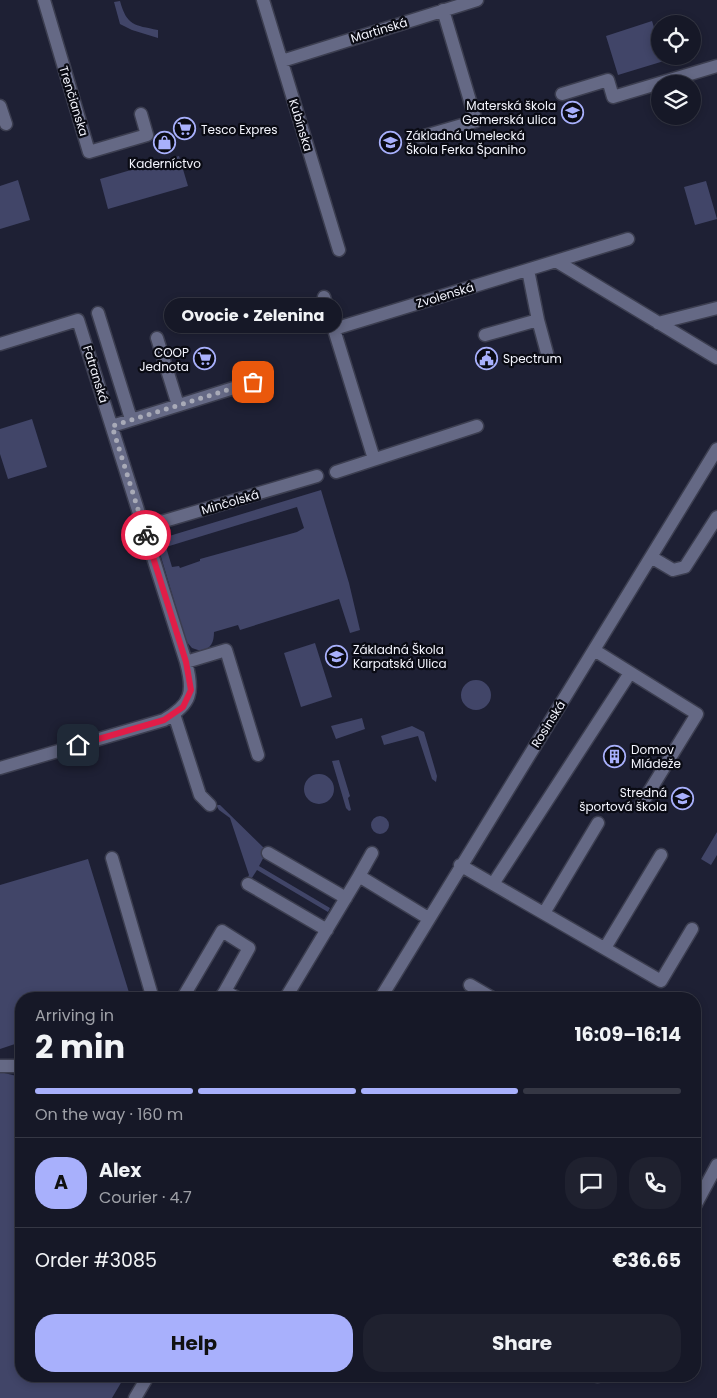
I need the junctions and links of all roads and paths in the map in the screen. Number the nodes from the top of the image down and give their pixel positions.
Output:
1 (44, 0) edge
2 (263, 0) edge
3 (477, 0) edge
4 (443, 10) junction
5 (282, 61) junction
6 (717, 66) edge
7 (562, 94) dead end
8 (0, 106) edge
9 (141, 114) dead end
10 (6, 124) dead end
11 (421, 137) dead end
12 (628, 239) dead end
13 (339, 250) dead end
14 (556, 261) junction
15 (528, 270) junction
16 (324, 297) dead end
17 (717, 308) edge
18 (98, 313) dead end
19 (538, 320) junction
20 (658, 323) junction
21 (334, 329) junction
22 (485, 335) dead end
23 (157, 338) dead end
24 (0, 344) edge
25 (547, 353) dead end
26 (717, 358) edge
27 (253, 382) dead end
28 (178, 405) junction
29 (131, 419) junction
30 (112, 426) junction
31 (477, 426) dead end
32 (717, 449) edge
33 (374, 459) junction
34 (336, 472) dead end
35 (317, 476) dead end
36 (717, 517) edge
37 (144, 527) junction
38 (651, 557) junction
39 (594, 650) junction
40 (186, 662) junction
41 (630, 673) junction
42 (178, 710) junction
43 (258, 755) dead end
44 (0, 768) edge
45 (210, 805) dead end
46 (641, 805) dead end
47 (598, 823) dead end
48 (268, 853) dead end
49 (372, 853) dead end
50 (661, 855) dead end
51 (112, 858) dead end
52 (460, 865) junction
53 (359, 876) junction
54 (248, 884) dead end
55 (492, 884) junction
56 (346, 898) junction
57 (544, 913) junction
58 (428, 918) junction
59 (692, 929) dead end
60 (327, 930) junction
61 (605, 948) junction
62 (470, 985) dead end
63 (151, 992) edge
64 (186, 992) edge
65 (225, 992) edge
66 (290, 992) edge
67 (384, 992) edge
68 (482, 992) edge
69 (0, 1066) edge
70 (15, 1066) edge
71 (717, 1166) edge
72 (701, 1195) edge
73 (144, 1382) edge
74 (135, 1398) edge

1 - 9 street, Trenčianska
2 - 5 street, Kubínska
3 - 4 street, Martinská
4 - 5 street, Martinská
4 - 11 street
5 - 13 street, Kubínska
6 - 7 street
8 - 10 street
12 - 14 street, Zvolenská
14 - 15 street, Zvolenská
14 - 20 street
15 - 19 street
15 - 21 street, Zvolenská
16 - 21 street
17 - 20 street
18 - 29 street
19 - 22 street
19 - 25 street
20 - 26 street
21 - 33 street
23 - 28 street
24 - 30 street, Fatranská
27 - 28 street
28 - 29 street
29 - 30 street
30 - 37 street, Fatranská
31 - 33 street
32 - 38 street, Rosinská
33 - 34 street
35 - 37 street, Minčolská
36 - 38 street
37 - 40 street, Fatranská
38 - 39 street, Rosinská
39 - 41 street
39 - 52 street, Rosinská
40 - 42 street, Fatranská
40 - 43 street
41 - 46 street
41 - 55 street
42 - 44 street
42 - 45 street
47 - 57 street
48 - 56 street
49 - 53 street
50 - 61 street
51 - 63 street
52 - 55 street
52 - 58 street, Rosinská
53 - 56 street
53 - 58 street
54 - 60 street
55 - 57 street
56 - 60 street
57 - 61 street
58 - 67 street, Rosinská
59 - 61 street
60 - 66 street
62 - 68 street
64 - 65 street
69 - 70 street
71 - 72 street
73 - 74 street

